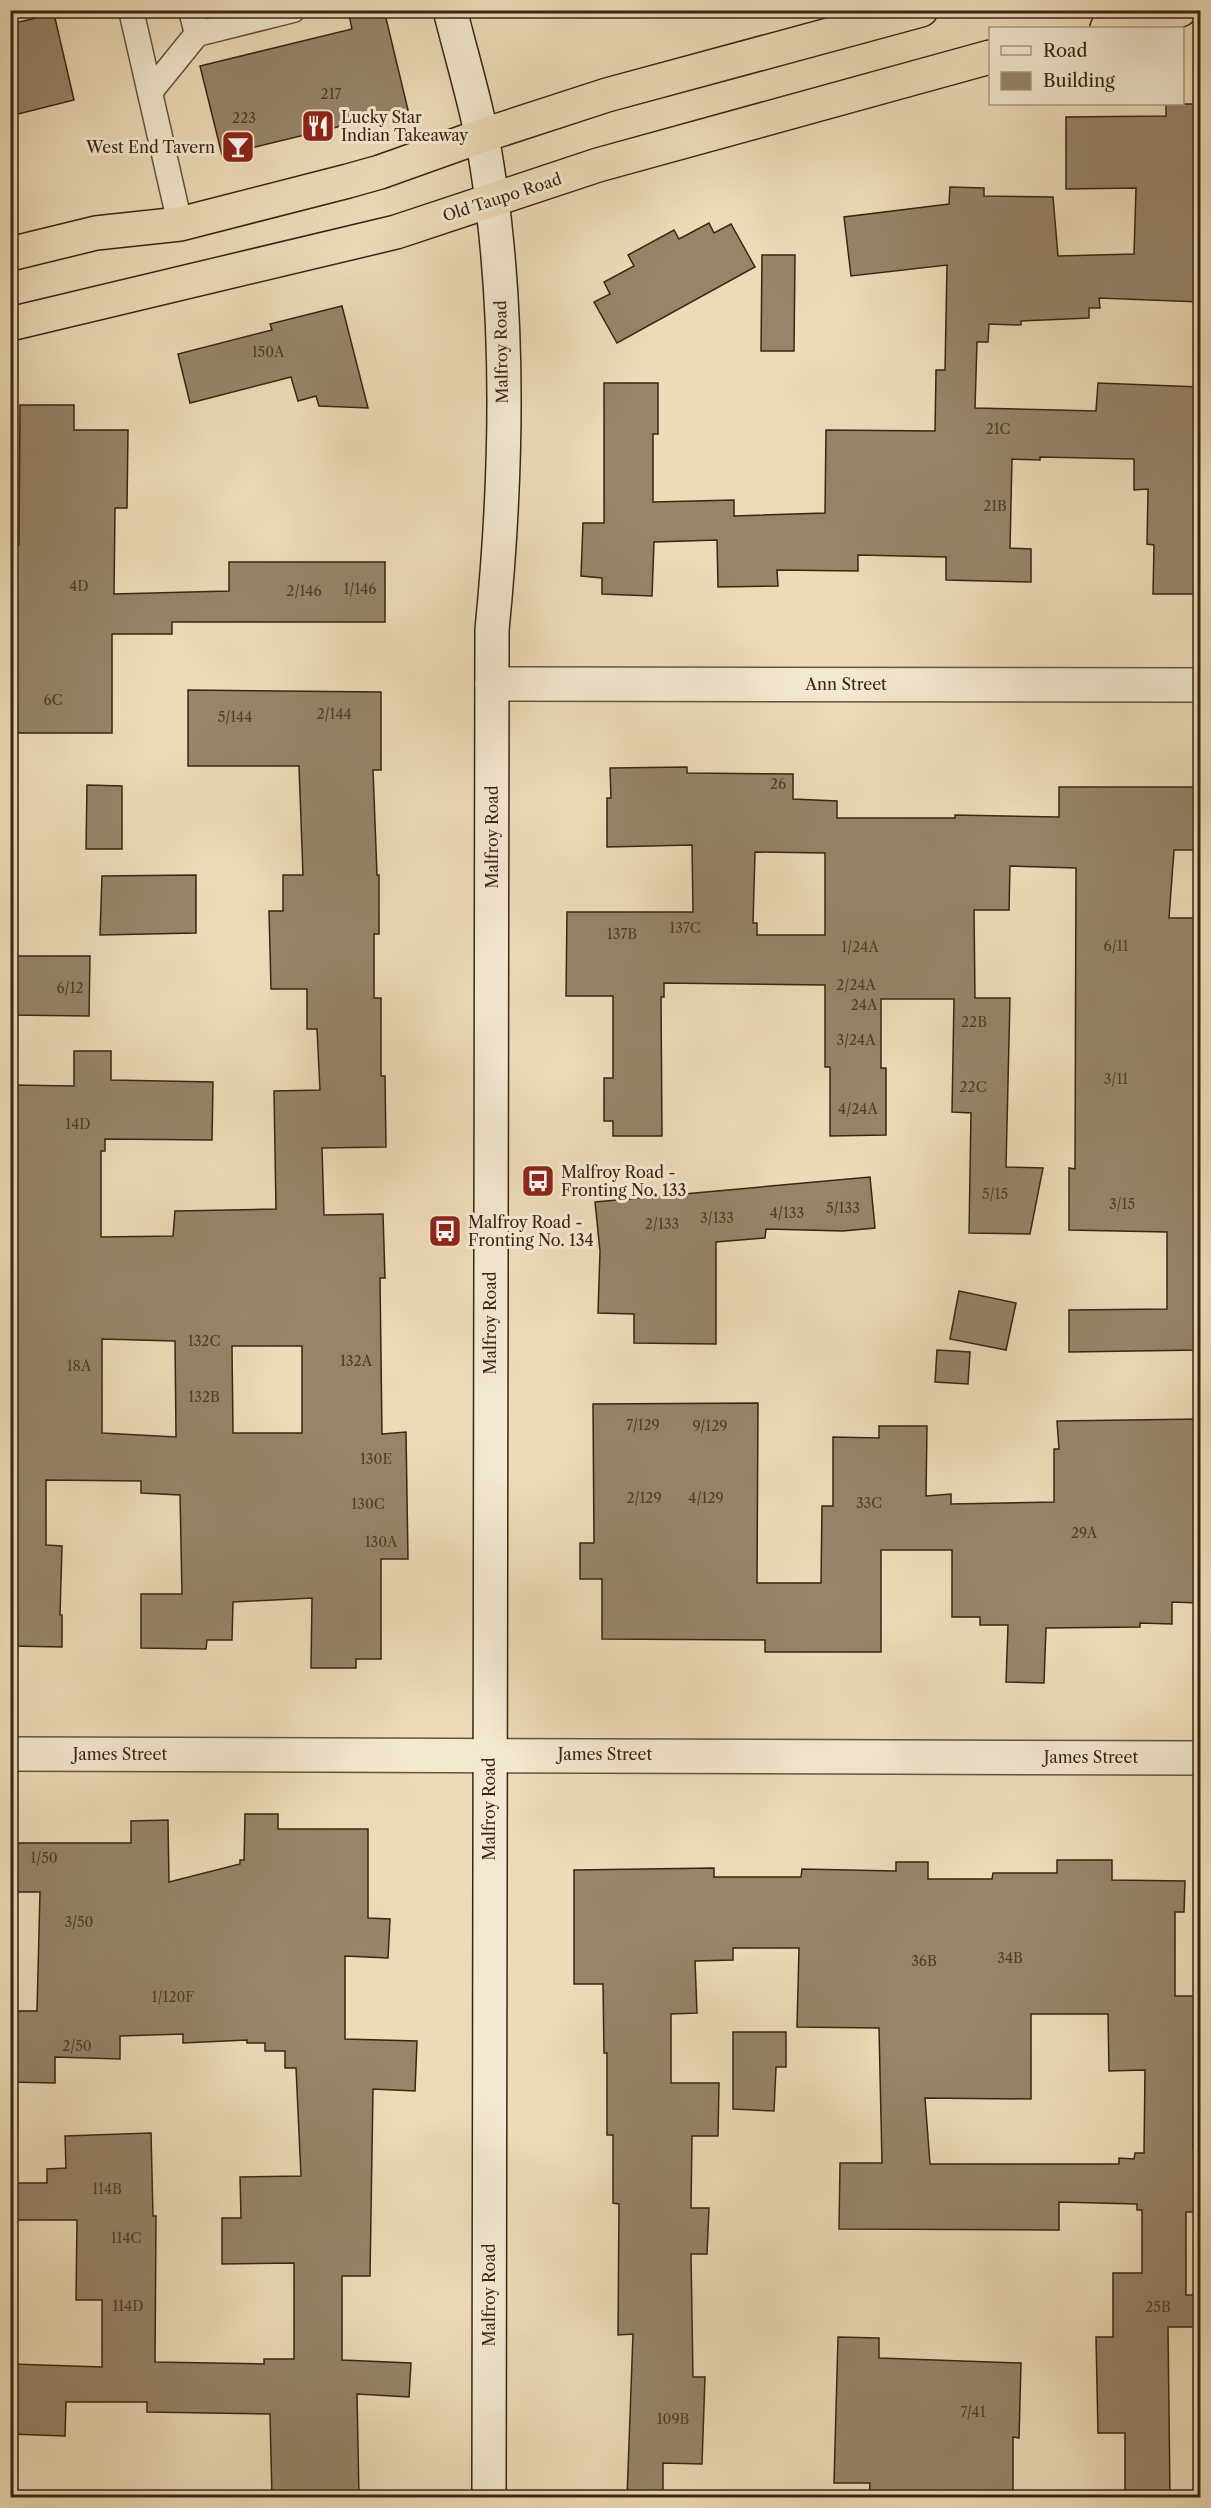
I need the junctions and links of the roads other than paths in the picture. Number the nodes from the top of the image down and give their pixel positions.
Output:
1 (131, 10) edge
2 (292, 10) edge
3 (450, 10) edge
4 (921, 10) edge
5 (1180, 10) edge
6 (194, 22) edge
7 (1108, 22) edge
8 (989, 57) edge
9 (150, 92) junction
10 (481, 136) junction
11 (491, 201) junction
12 (180, 224) junction
13 (10, 254) edge
14 (10, 324) edge
15 (492, 684) junction
16 (1200, 685) edge
17 (10, 1754) edge
18 (489, 1755) junction
19 (1200, 1758) edge
20 (489, 2498) edge

1 - 9 lane
2 - 6 lane
3 - 10 main road, Malfroy Road
4 - 10 highway
5 - 7 highway
6 - 9 lane
8 - 11 highway, Old Taupo Road
9 - 12 lane
10 - 11 main road, Malfroy Road
10 - 12 highway
11 - 14 highway, Old Taupo Road
11 - 15 main road, Malfroy Road
12 - 13 highway
15 - 16 main road, Ann Street
15 - 18 main road, Malfroy Road
17 - 18 main road, James Street
18 - 19 main road, James Street
18 - 20 main road, Malfroy Road

